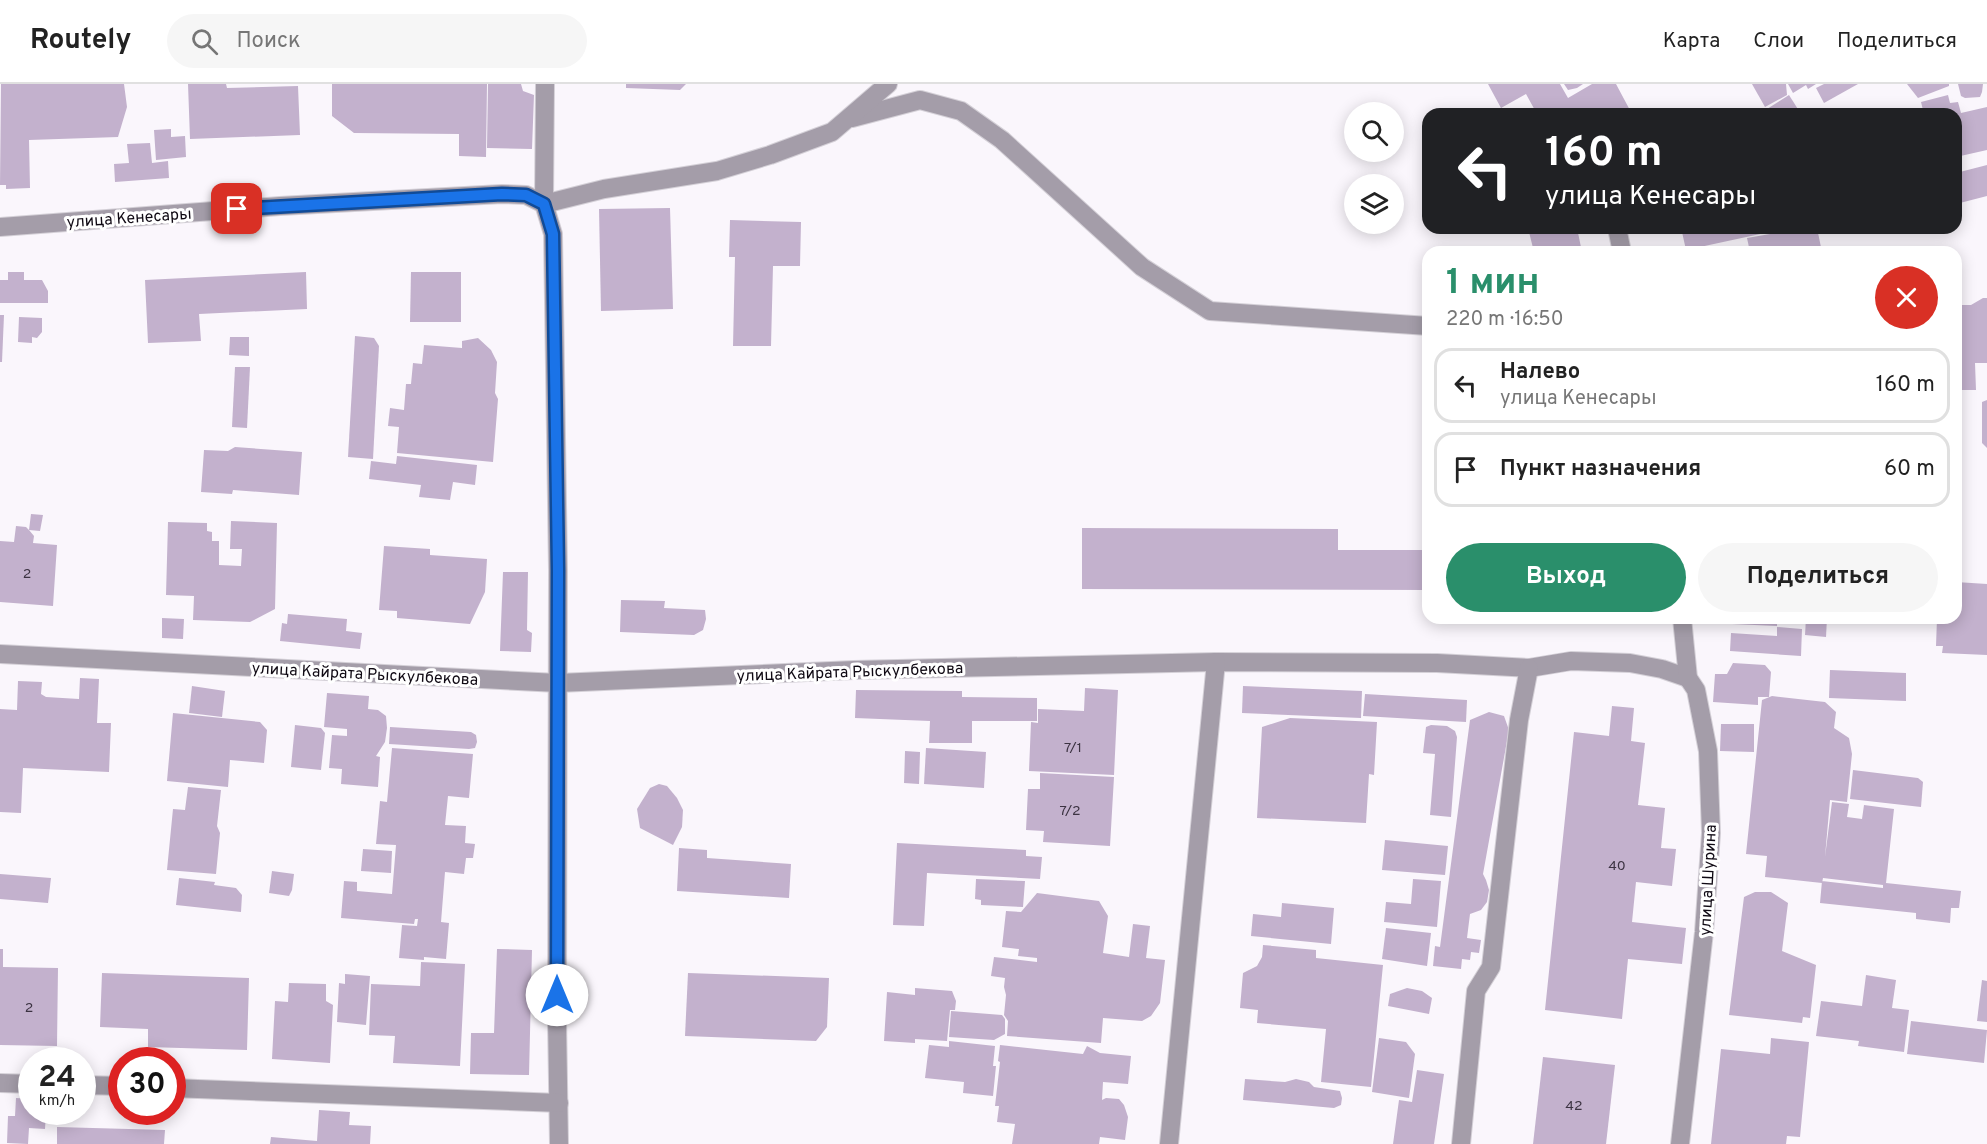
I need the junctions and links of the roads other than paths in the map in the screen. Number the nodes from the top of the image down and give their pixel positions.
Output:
1 (545, 84) edge
2 (888, 84) edge
3 (848, 119) junction
4 (544, 204) junction
5 (0, 227) edge
6 (1422, 326) edge
7 (1683, 624) edge
8 (0, 654) edge
9 (1216, 662) junction
10 (1529, 668) junction
11 (1688, 678) junction
12 (558, 683) junction
13 (0, 1083) edge
14 (18, 1084) edge
15 (186, 1089) edge
16 (559, 1103) junction
17 (559, 1144) edge
18 (1169, 1144) edge
19 (1461, 1144) edge
20 (1680, 1144) edge

1 - 4 street
2 - 3 street
3 - 4 street
3 - 6 street
4 - 5 street, улица Кенесары
4 - 12 street
7 - 11 street, улица Шурина
8 - 12 street, улица Кайрата Рыскулбекова
9 - 10 street, улица Кайрата Рыскулбекова
9 - 12 street, улица Кайрата Рыскулбекова
9 - 18 street
10 - 11 street, улица Кайрата Рыскулбекова
10 - 19 street
11 - 20 street, улица Шурина
12 - 16 street
13 - 14 street
15 - 16 street
16 - 17 street

